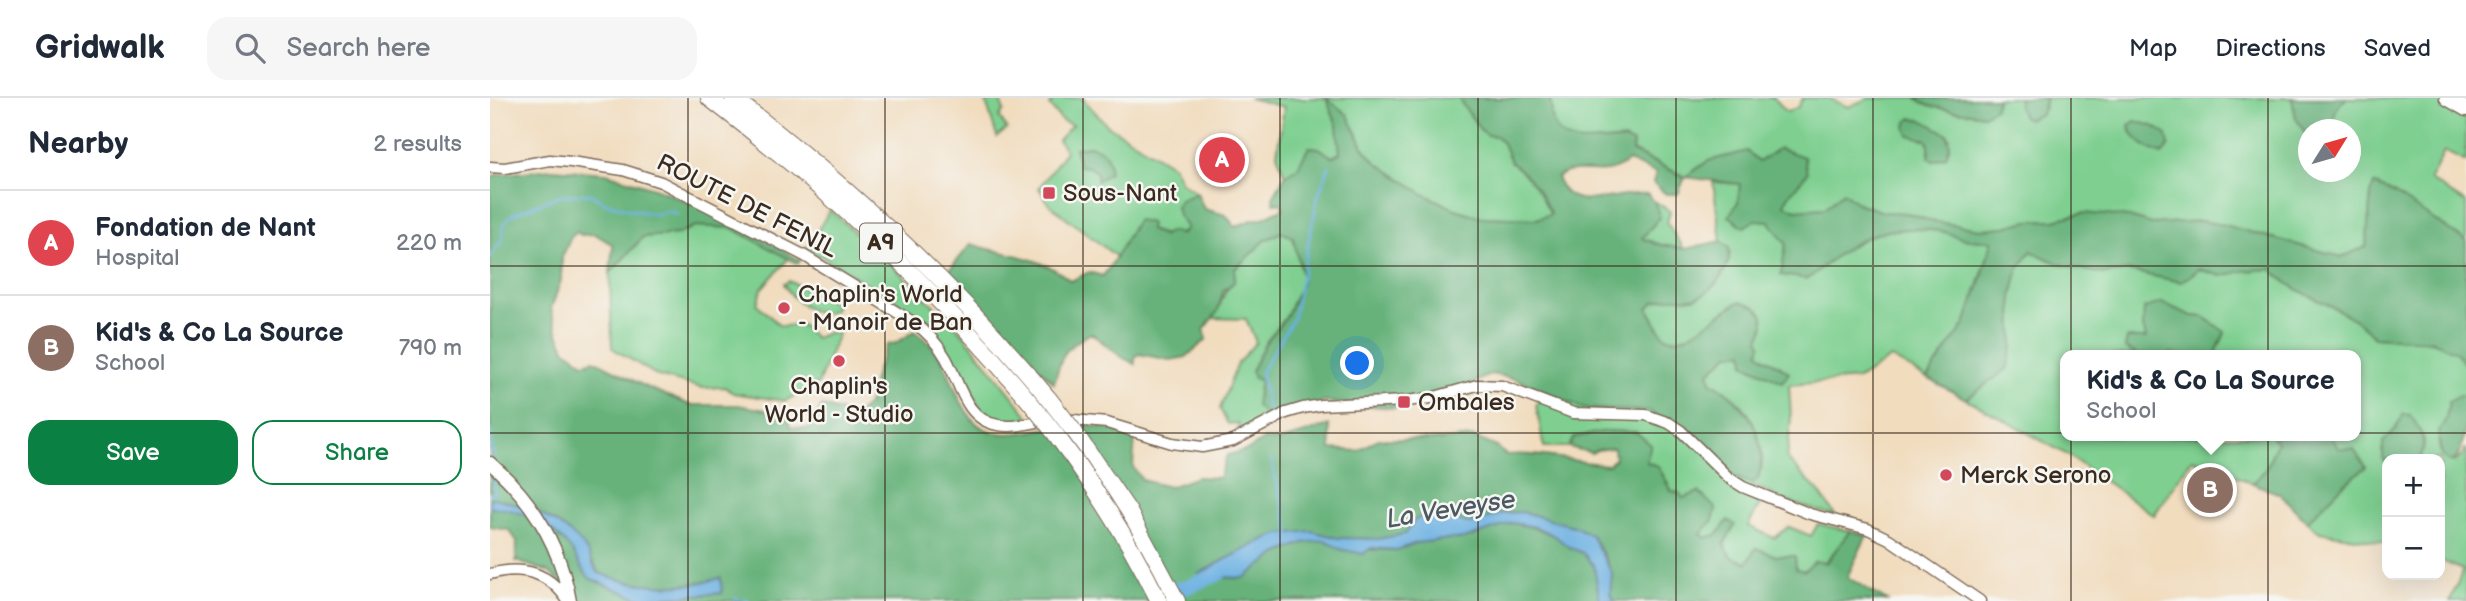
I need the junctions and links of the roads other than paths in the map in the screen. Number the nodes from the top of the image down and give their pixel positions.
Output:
1 (709, 98) edge
2 (733, 98) edge
3 (2447, 98) edge
4 (2466, 109) edge
5 (490, 167) edge
6 (490, 463) edge
7 (490, 573) edge
8 (490, 581) edge
9 (560, 601) edge
10 (569, 601) edge
11 (1159, 601) edge
12 (1177, 601) edge
13 (1980, 601) edge

1 - 11 highway, A9, bridge
2 - 12 highway, A9, bridge
3 - 4 main road
5 - 13 street, ROUTE DE FENIL
6 - 10 main road
7 - 10 street
8 - 9 street

